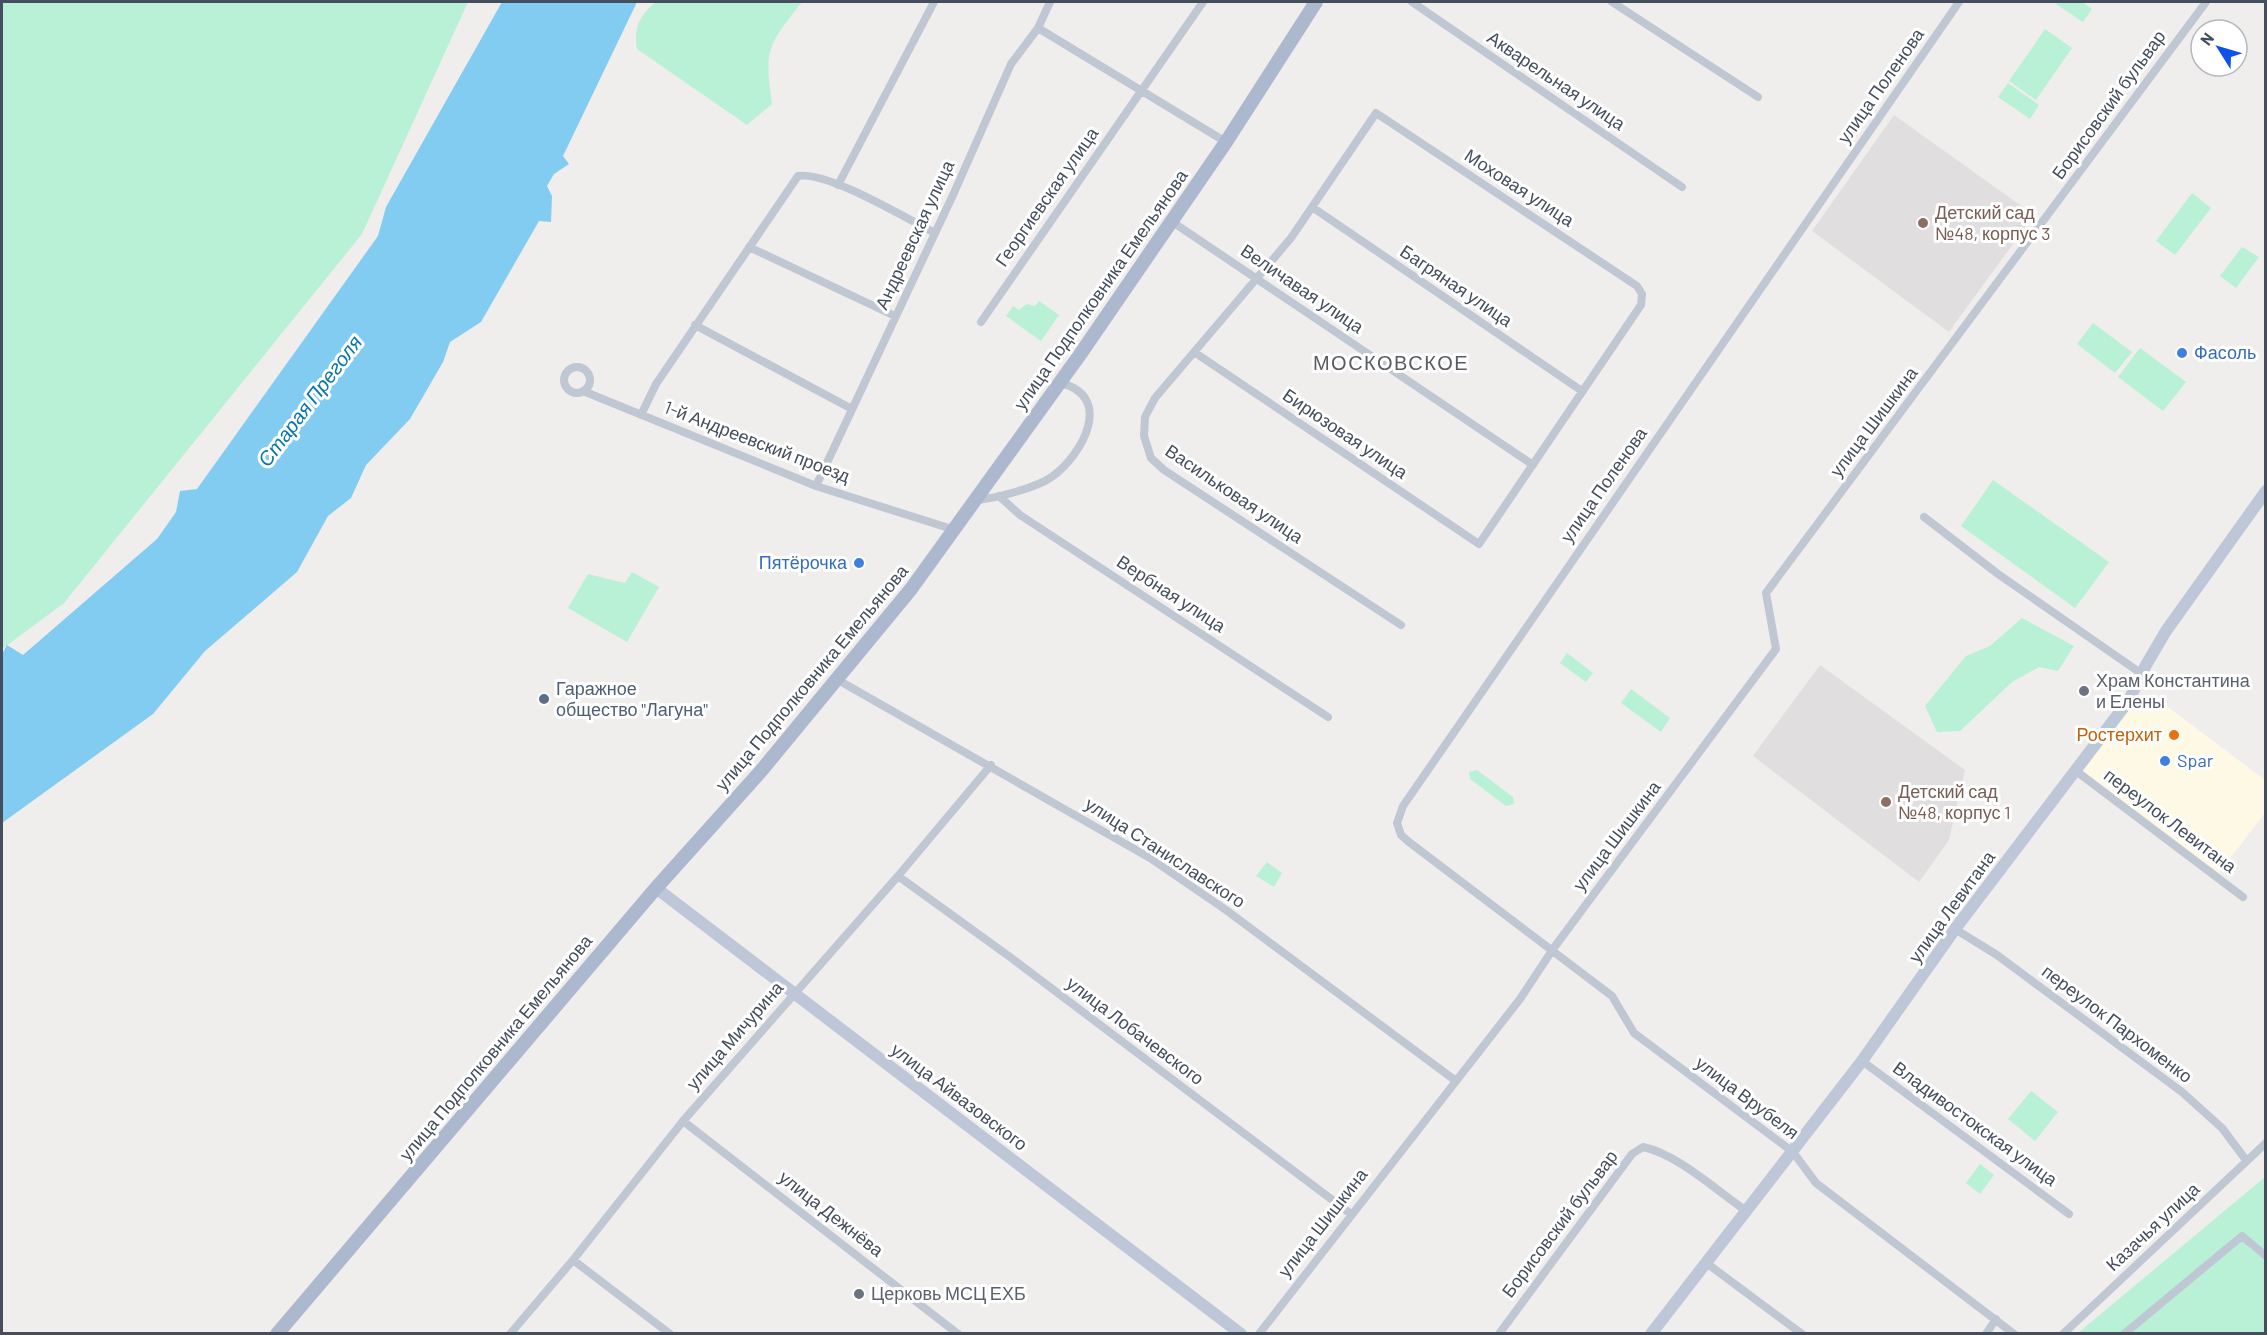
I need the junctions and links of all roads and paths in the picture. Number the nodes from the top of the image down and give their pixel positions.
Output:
1 (934, 2) edge
2 (1050, 2) edge
3 (1203, 2) edge
4 (1316, 2) edge
5 (1412, 2) edge
6 (1612, 2) edge
7 (1959, 2) edge
8 (2206, 2) edge
9 (1038, 28) junction
10 (1141, 90) junction
11 (1758, 97) dead end
12 (1226, 142) junction
13 (838, 184) junction
14 (1682, 187) dead end
15 (1312, 207) junction
16 (1171, 221) junction
17 (935, 233) junction
18 (749, 247) junction
19 (1258, 279) junction
20 (896, 316) junction
21 (981, 322) dead end
22 (695, 326) junction
23 (1953, 345) joint
24 (1194, 352) junction
25 (1060, 383) junction
26 (583, 391) dead end
27 (1582, 391) junction
28 (852, 409) junction
29 (641, 415) junction
30 (1533, 465) junction
31 (816, 486) junction
32 (2265, 491) edge
33 (999, 496) junction
34 (977, 500) junction
35 (1924, 517) dead end
36 (955, 530) junction
37 (1479, 543) joint
38 (1401, 625) dead end
39 (2142, 674) junction
40 (838, 680) junction
41 (1328, 717) dead end
42 (991, 765) junction
43 (2076, 771) junction
44 (898, 876) junction
45 (656, 888) junction
46 (2243, 897) dead end
47 (1955, 929) junction
48 (1553, 950) junction
49 (794, 994) junction
50 (1862, 1061) junction
51 (1456, 1081) junction
52 (683, 1121) junction
53 (2265, 1143) edge
54 (1793, 1152) junction
55 (2246, 1160) junction
56 (1745, 1210) junction
57 (1350, 1214) junction
58 (2069, 1214) dead end
59 (2265, 1256) edge
60 (573, 1260) junction
61 (1705, 1262) junction
62 (1996, 1319) junction
63 (277, 1334) edge
64 (510, 1334) edge
65 (670, 1334) edge
66 (958, 1334) edge
67 (1241, 1334) edge
68 (1259, 1334) edge
69 (1499, 1334) edge
70 (1651, 1334) edge
71 (1802, 1334) edge
72 (1986, 1334) edge
73 (2014, 1334) edge
74 (2063, 1334) edge
75 (2124, 1334) edge

1 - 13 street
2 - 9 street, Андреевская улица
3 - 10 street, Георгиевская улица
4 - 12 main road, улица Подполковника Емельянова
5 - 14 street, Акварельная улица
6 - 11 street
7 - 48 street, улица Поленова
8 - 23 street, Борисовский бульвар
9 - 10 street
9 - 17 street, Андреевская улица
10 - 12 street
10 - 21 street, Георгиевская улица
12 - 16 main road, улица Подполковника Емельянова
13 - 17 street
13 - 18 street
15 - 19 street, Моховая улица
15 - 27 street, Багряная улица
15 - 27 street, Моховая улица
16 - 19 street, Величавая улица
16 - 25 main road, улица Подполковника Емельянова
17 - 20 street, Андреевская улица
18 - 20 street
18 - 22 street
19 - 24 street, Моховая улица
19 - 30 street, Величавая улица
20 - 28 street, Андреевская улица
22 - 28 street
22 - 29 street
23 - 48 street, улица Шишкина
24 - 37 street, Бирюзовая улица
24 - 38 street, Васильковая улица
25 - 33 street
25 - 34 main road, улица Подполковника Емельянова
26 - 29 street, 1-й Андреевский проезд
27 - 30 street, Моховая улица
28 - 31 street, Андреевская улица
29 - 31 street, 1-й Андреевский проезд
30 - 37 street, Моховая улица
31 - 36 street, 1-й Андреевский проезд
32 - 39 street, улица Левитана
33 - 34 street
33 - 41 street, Вербная улица
34 - 36 main road, улица Подполковника Емельянова
35 - 39 street
36 - 40 main road, улица Подполковника Емельянова
39 - 43 street, улица Левитана
40 - 42 street, улица Станиславского
40 - 45 main road, улица Подполковника Емельянова
42 - 44 street, улица Мичурина
42 - 51 street, улица Станиславского
43 - 46 street, переулок Левитана
43 - 47 street, улица Левитана
44 - 49 street, улица Мичурина
44 - 57 street, улица Лобачевского
45 - 49 street, улица Айвазовского
45 - 63 main road, улица Подполковника Емельянова
47 - 50 street, улица Левитана
47 - 55 street, переулок Пархоменко
48 - 51 street, улица Шишкина
48 - 54 street, улица Врубеля
49 - 52 street, улица Мичурина
49 - 67 street, улица Айвазовского
50 - 54 street, улица Левитана
50 - 58 street, Владивостокская улица
51 - 57 street, улица Шишкина
52 - 60 street, улица Мичурина
52 - 66 street, улица Дежнёва
53 - 55 street, Казачья улица
54 - 56 street, улица Левитана
54 - 62 street, улица Врубеля
55 - 74 street, Казачья улица
56 - 61 street, улица Левитана
56 - 69 street, Борисовский бульвар
57 - 68 street, улица Шишкина
59 - 75 street
60 - 64 street, улица Мичурина
60 - 65 street
61 - 70 street, улица Левитана
61 - 71 street
62 - 72 street
62 - 73 street, улица Врубеля

